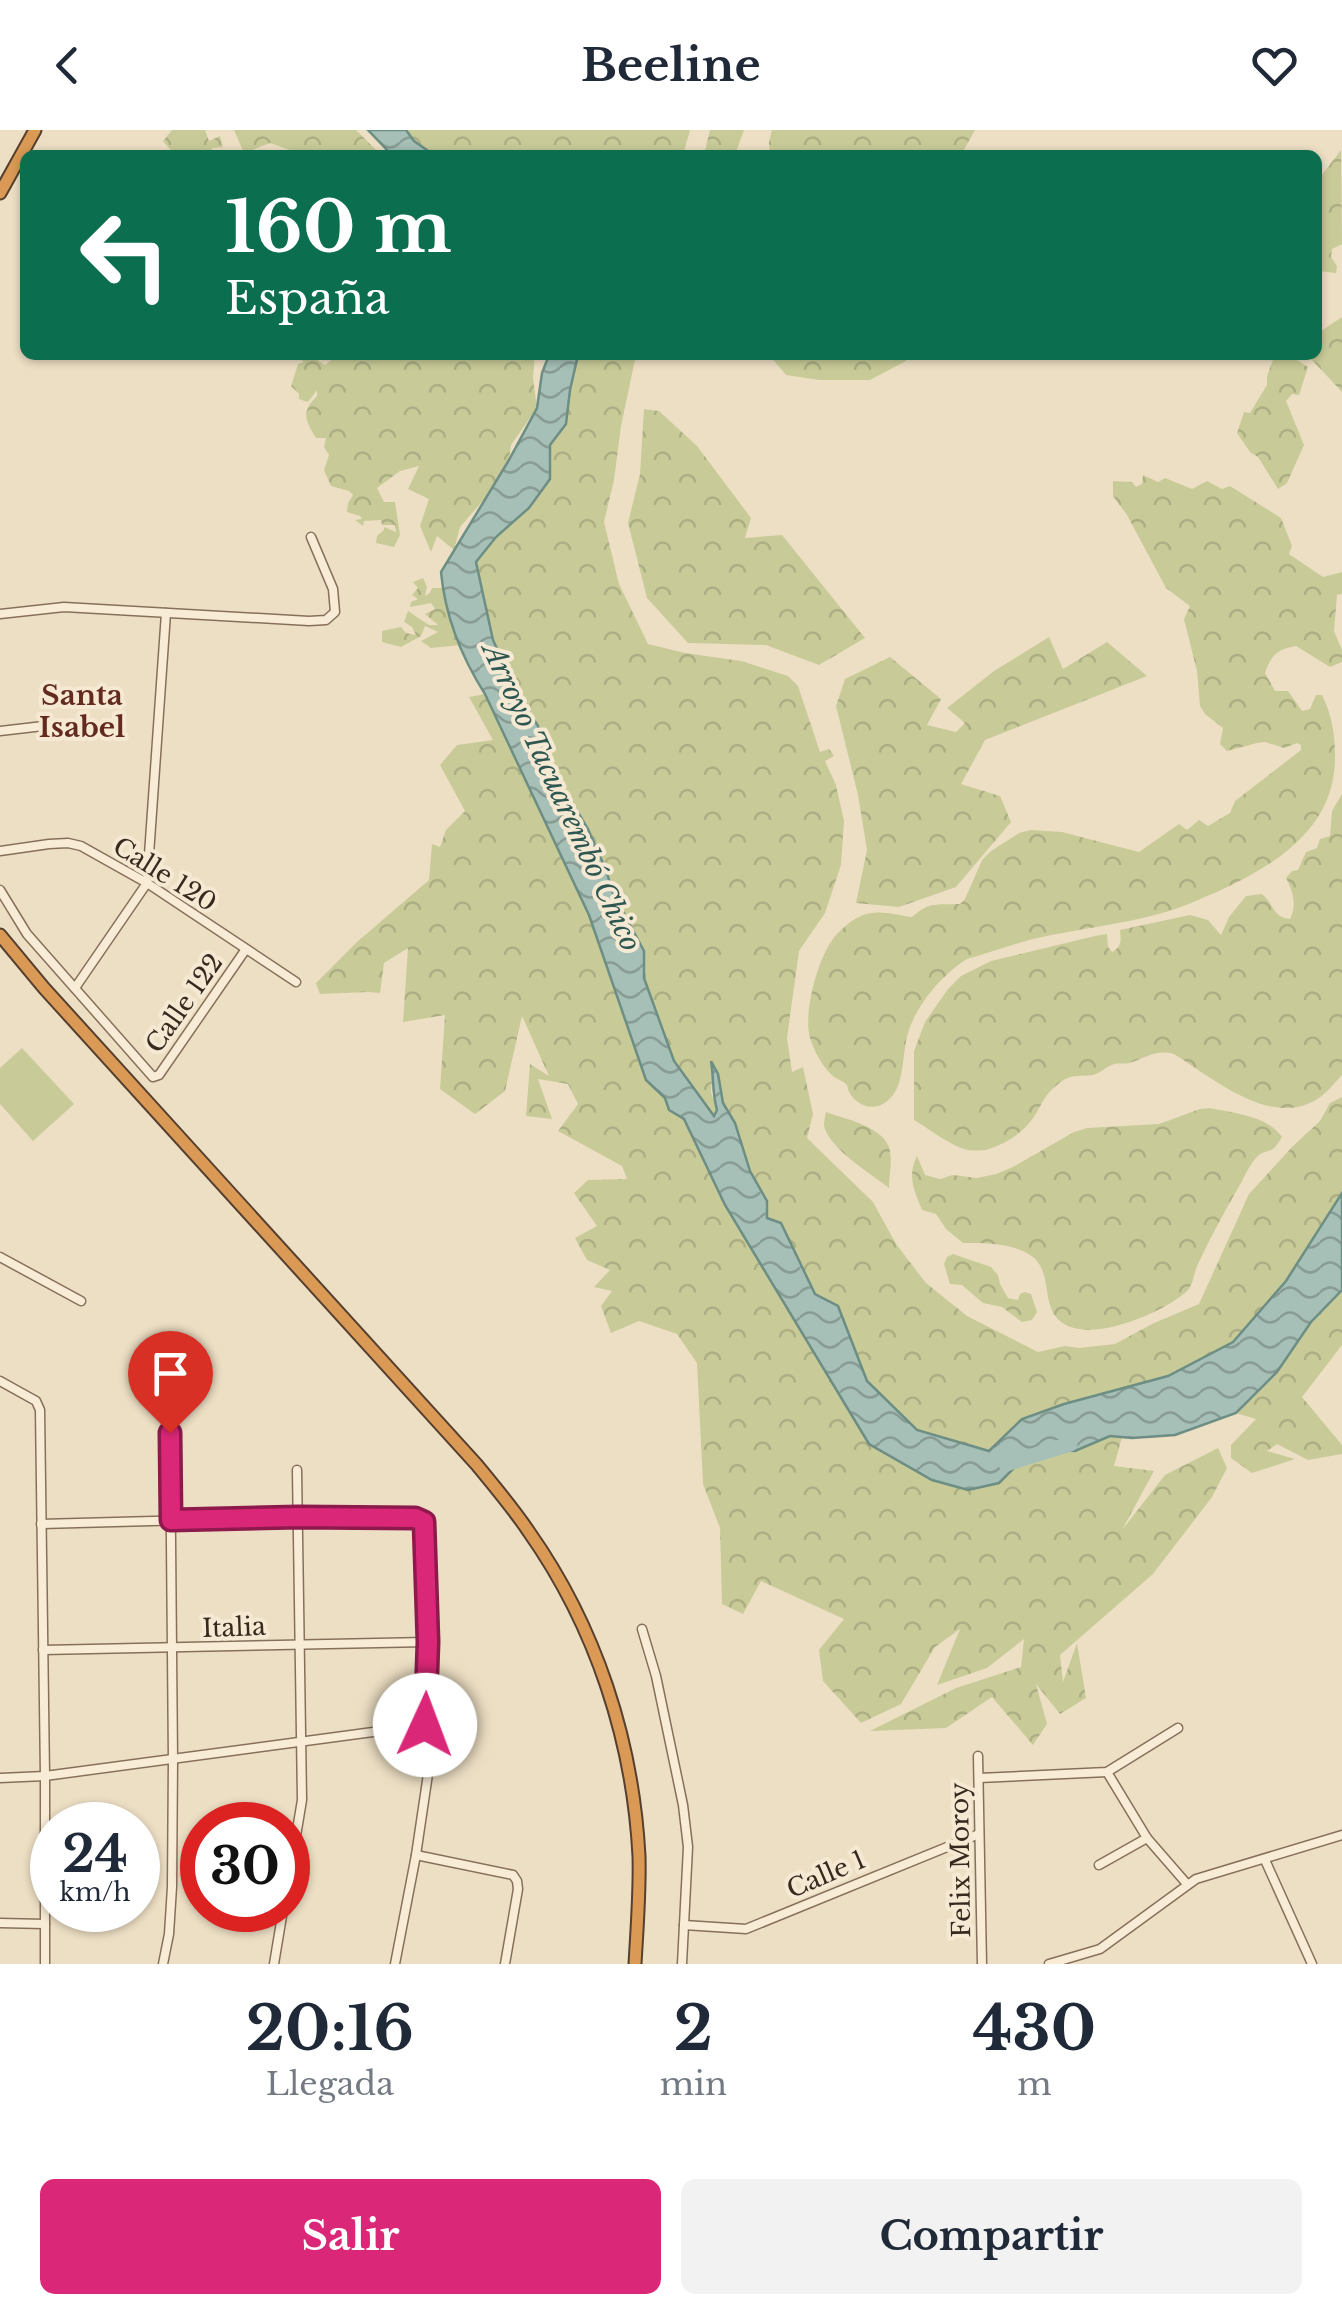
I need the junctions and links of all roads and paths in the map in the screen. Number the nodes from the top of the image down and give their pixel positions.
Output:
1 (20, 157) edge
2 (0, 193) edge
3 (311, 537) dead end
4 (166, 613) junction
5 (0, 614) edge
6 (52, 725) dead end
7 (0, 731) edge
8 (0, 852) edge
9 (147, 883) junction
10 (0, 890) edge
11 (0, 935) edge
12 (246, 950) junction
13 (296, 982) dead end
14 (75, 988) junction
15 (0, 1257) edge
16 (81, 1301) dead end
17 (0, 1381) edge
18 (170, 1433) dead end
19 (297, 1470) dead end
20 (298, 1517) junction
21 (171, 1520) junction
22 (41, 1524) junction
23 (642, 1630) dead end
24 (428, 1642) junction
25 (299, 1644) junction
26 (170, 1648) junction
27 (43, 1650) junction
28 (425, 1725) junction
29 (1178, 1728) dead end
30 (301, 1742) junction
31 (978, 1756) dead end
32 (173, 1760) junction
33 (1107, 1772) junction
34 (45, 1776) junction
35 (0, 1778) edge
36 (979, 1778) junction
37 (45, 1802) edge
38 (302, 1802) edge
39 (979, 1834) junction
40 (1342, 1835) edge
41 (1147, 1838) junction
42 (416, 1856) junction
43 (1265, 1860) junction
44 (1100, 1865) dead end
45 (1187, 1884) junction
46 (0, 1923) edge
47 (30, 1924) edge
48 (684, 1925) junction
49 (44, 1932) edge
50 (279, 1932) edge
51 (44, 1964) edge
52 (163, 1964) edge
53 (274, 1964) edge
54 (395, 1964) edge
55 (505, 1964) edge
56 (635, 1964) edge
57 (682, 1964) edge
58 (982, 1964) edge
59 (1049, 1964) edge
60 (1312, 1964) edge

1 - 2 highway
3 - 4 street
4 - 5 street
4 - 9 street
6 - 7 street
8 - 9 street, Calle 120
9 - 12 street, Calle 120
9 - 14 street
10 - 14 street
11 - 56 highway
12 - 13 street, Calle 120
12 - 14 street, Calle 122
15 - 16 street
17 - 22 street
18 - 21 street
19 - 20 street
20 - 21 street
20 - 24 street
20 - 25 street
21 - 22 street
21 - 26 street
22 - 27 street
23 - 48 street
24 - 25 street, Italia
24 - 28 street
25 - 26 street, Italia
25 - 30 street
26 - 27 street, Italia
26 - 32 street
27 - 34 street
28 - 30 street
28 - 42 street
29 - 33 street
30 - 32 street
30 - 38 street
31 - 36 street, Felix Moroy
32 - 34 street
32 - 52 street
33 - 36 street
33 - 41 street
34 - 35 street
34 - 37 street
36 - 39 street, Felix Moroy
39 - 48 street, Calle 1
39 - 58 street, Felix Moroy
40 - 43 street
41 - 44 street
41 - 45 street
42 - 54 street
42 - 55 street
43 - 45 street
43 - 60 street
45 - 59 street
46 - 47 street
48 - 57 street
49 - 51 street
50 - 53 street

